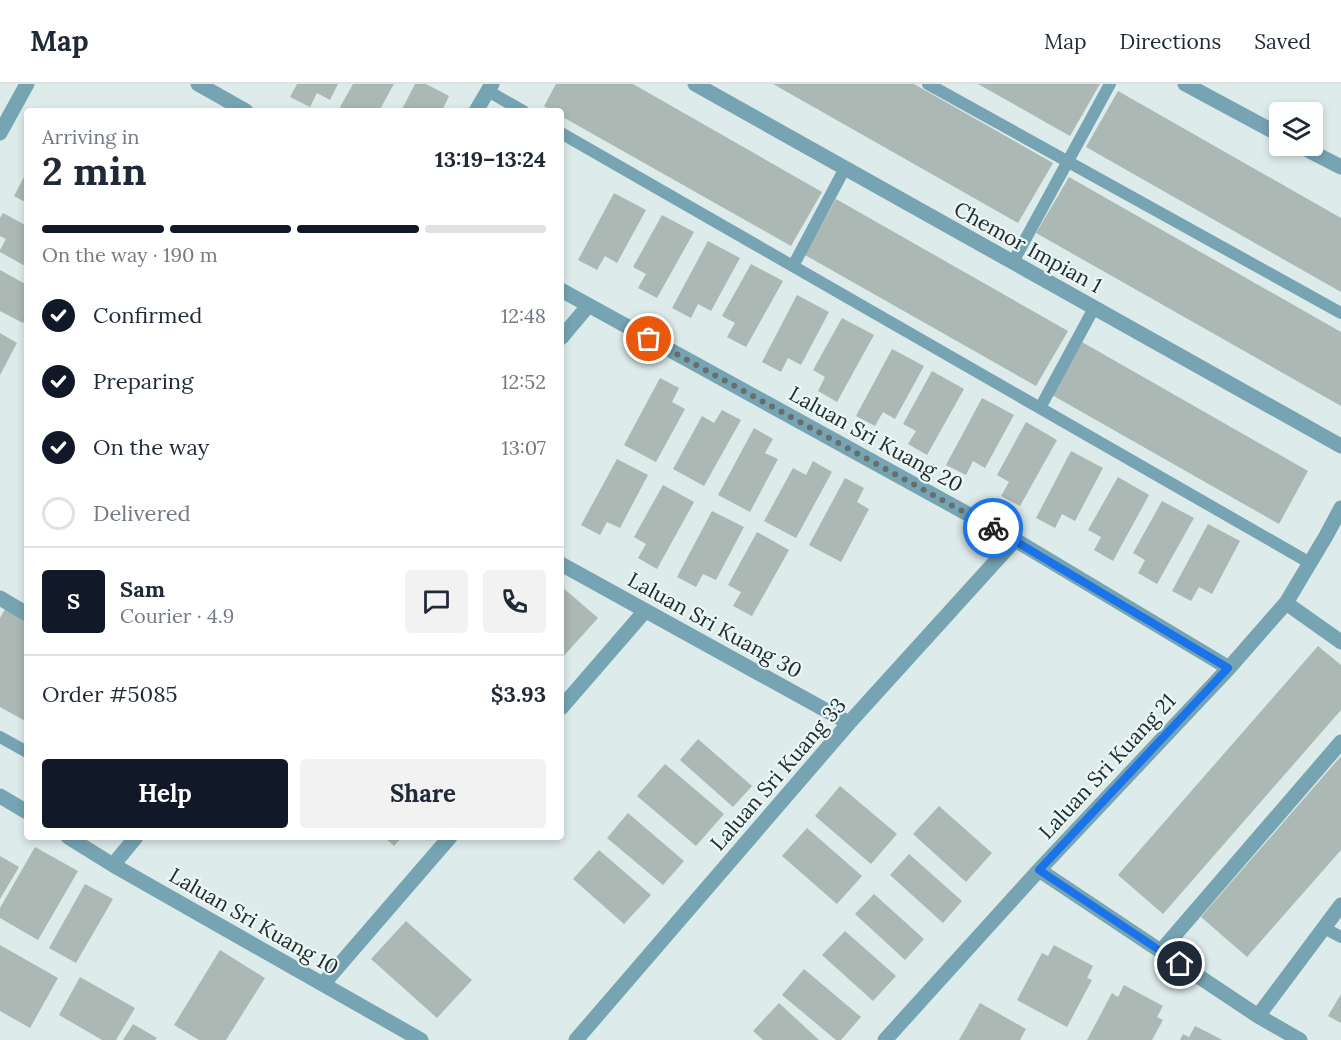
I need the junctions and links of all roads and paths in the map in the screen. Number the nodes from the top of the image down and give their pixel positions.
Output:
1 (27, 84) edge
2 (198, 84) edge
3 (695, 84) edge
4 (928, 84) edge
5 (1110, 84) edge
6 (1192, 86) edge
7 (490, 87) edge
8 (241, 108) edge
9 (478, 108) edge
10 (519, 108) edge
11 (1269, 129) edge
12 (0, 133) edge
13 (564, 135) edge
14 (1320, 156) edge
15 (1068, 161) junction
16 (1341, 167) edge
17 (845, 168) junction
18 (1013, 262) junction
19 (793, 266) junction
20 (564, 292) edge
21 (588, 306) junction
22 (1094, 308) junction
23 (1341, 313) edge
24 (564, 334) edge
25 (1040, 408) junction
26 (1341, 446) edge
27 (1341, 508) edge
28 (1015, 540) junction
29 (1310, 563) junction
30 (564, 566) edge
31 (0, 598) edge
32 (1286, 603) junction
33 (645, 611) junction
34 (24, 612) edge
35 (1341, 642) edge
36 (1228, 668) junction
37 (564, 705) edge
38 (849, 723) junction
39 (0, 737) edge
40 (1341, 742) edge
41 (24, 750) edge
42 (0, 796) edge
43 (24, 810) edge
44 (73, 840) edge
45 (134, 840) edge
46 (447, 840) edge
47 (113, 865) junction
48 (1039, 870) junction
49 (1341, 905) edge
50 (1324, 928) junction
51 (1341, 937) edge
52 (1161, 951) junction
53 (323, 984) junction
54 (1258, 1016) junction
55 (421, 1040) edge
56 (576, 1040) edge
57 (886, 1040) edge
58 (1300, 1040) edge

1 - 12 street
2 - 8 street
3 - 17 street, Chemor Impian 1
4 - 15 lane
5 - 15 lane
6 - 11 street
7 - 9 street
7 - 10 lane
13 - 19 lane
14 - 16 street
15 - 18 lane
15 - 23 lane
17 - 18 street, Chemor Impian 1
17 - 19 lane
18 - 22 street, Chemor Impian 1
19 - 25 lane
20 - 21 street, Laluan Sri Kuang 20
21 - 24 street
21 - 28 street, Laluan Sri Kuang 20
22 - 25 lane
22 - 26 street, Chemor Impian 1
25 - 29 lane
27 - 29 street, Laluan Sri Kuang 21
28 - 36 street, Laluan Sri Kuang 20
28 - 38 street, Laluan Sri Kuang 33
29 - 32 street, Laluan Sri Kuang 21
30 - 33 street, Laluan Sri Kuang 30
31 - 34 street
32 - 35 street
32 - 36 street, Laluan Sri Kuang 21
33 - 37 street
33 - 38 street, Laluan Sri Kuang 30
36 - 48 street, Laluan Sri Kuang 21
38 - 56 street, Laluan Sri Kuang 33
39 - 41 lane
40 - 52 street
42 - 43 street
44 - 47 street, Laluan Sri Kuang 10
45 - 47 street
46 - 53 street
47 - 53 street, Laluan Sri Kuang 10
48 - 52 street
48 - 57 street, Laluan Sri Kuang 21
49 - 50 street
50 - 51 lane
50 - 54 street
52 - 54 street
53 - 55 street, Laluan Sri Kuang 10
54 - 58 street

